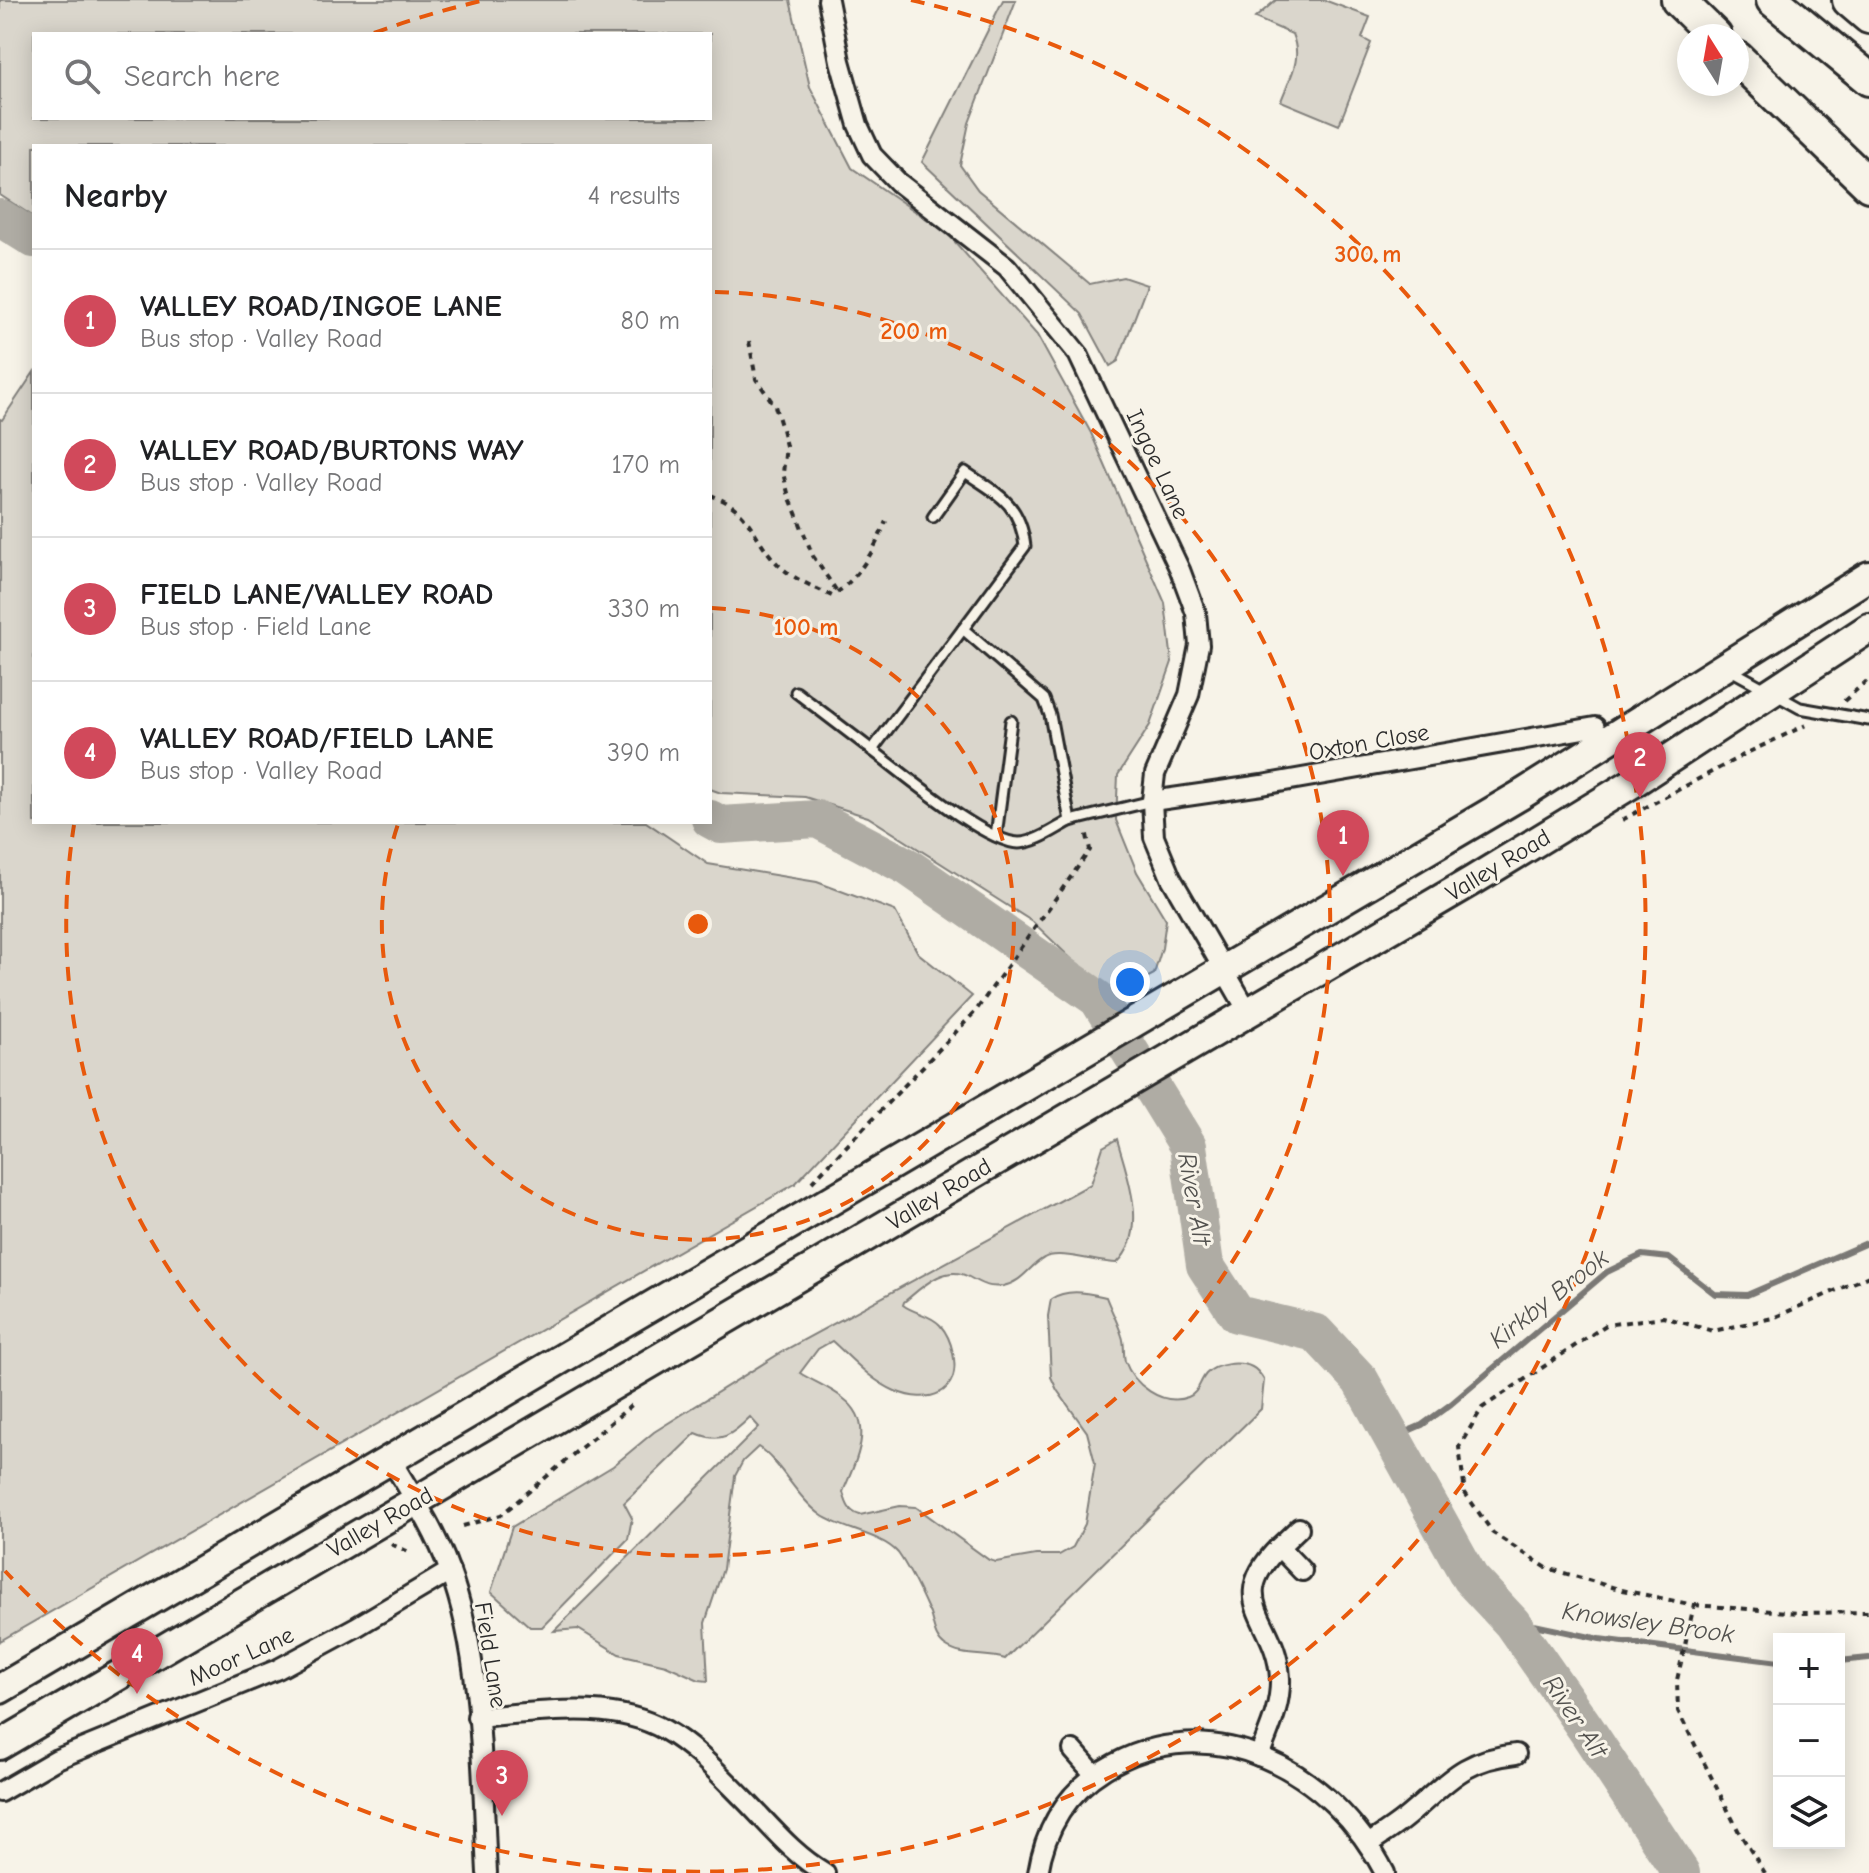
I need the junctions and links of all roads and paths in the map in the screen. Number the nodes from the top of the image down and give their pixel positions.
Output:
1 (828, 0) edge
2 (1678, 0) edge
3 (1773, 0) edge
4 (1849, 0) edge
5 (1869, 17) edge
6 (1703, 24) edge
7 (1749, 70) edge
8 (1869, 79) edge
9 (1869, 185) edge
10 (749, 341) dead end
11 (712, 496) edge
12 (933, 517) dead end
13 (886, 521) dead end
14 (1869, 576) edge
15 (836, 590) dead end
16 (1869, 628) edge
17 (963, 629) junction
18 (1726, 668) junction
19 (796, 692) dead end
20 (1773, 693) junction
21 (1869, 720) edge
22 (1011, 721) dead end
23 (1595, 727) dead end
24 (872, 750) junction
25 (1152, 801) junction
26 (1084, 818) junction
27 (1070, 821) junction
28 (996, 836) junction
29 (1223, 971) junction
30 (1249, 1013) junction
31 (804, 1191) dead end
32 (1869, 1276) edge
33 (641, 1397) dead end
34 (391, 1460) junction
35 (416, 1502) junction
36 (463, 1526) dead end
37 (1299, 1528) dead end
38 (377, 1546) dead end
39 (1279, 1547) junction
40 (411, 1553) dead end
41 (450, 1571) junction
42 (1302, 1571) dead end
43 (1694, 1605) junction
44 (1869, 1612) edge
45 (0, 1689) edge
46 (477, 1717) junction
47 (0, 1745) edge
48 (1073, 1750) dead end
49 (1516, 1754) dead end
50 (1259, 1756) junction
51 (1095, 1775) junction
52 (0, 1792) edge
53 (1368, 1844) junction
54 (487, 1873) edge
55 (825, 1873) edge
56 (1038, 1873) edge
57 (1385, 1873) edge
58 (1765, 1873) edge

1 - 25 street, Ingoe Lane
2 - 6 highway
3 - 8 highway
4 - 5 highway
7 - 9 highway
10 - 15 path
11 - 13 path
12 - 17 lane
14 - 18 main road, Valley Road
16 - 20 main road, Valley Road
17 - 24 lane
17 - 27 lane
18 - 20 lane
18 - 29 main road, Valley Road
19 - 24 lane
20 - 21 lane
20 - 30 main road, Valley Road
22 - 28 lane
23 - 25 street, Oxton Close
24 - 28 lane
25 - 26 lane
25 - 29 street, Ingoe Lane
26 - 27 lane
26 - 31 path
27 - 28 lane
29 - 30 street, Ingoe Lane
29 - 34 main road, Valley Road
30 - 35 main road, Valley Road
32 - 43 path
33 - 36 path
34 - 35 street, Field Lane
34 - 45 main road, Valley Road
35 - 41 street, Field Lane
35 - 47 main road, Valley Road
37 - 39 street
38 - 40 path
39 - 42 street
39 - 50 street
41 - 46 street, Field Lane
41 - 52 street, Moor Lane
43 - 44 path
43 - 58 path
46 - 54 street, Field Lane
46 - 55 street
48 - 51 street
49 - 53 street
50 - 51 street
50 - 53 street
51 - 56 street
53 - 57 street

